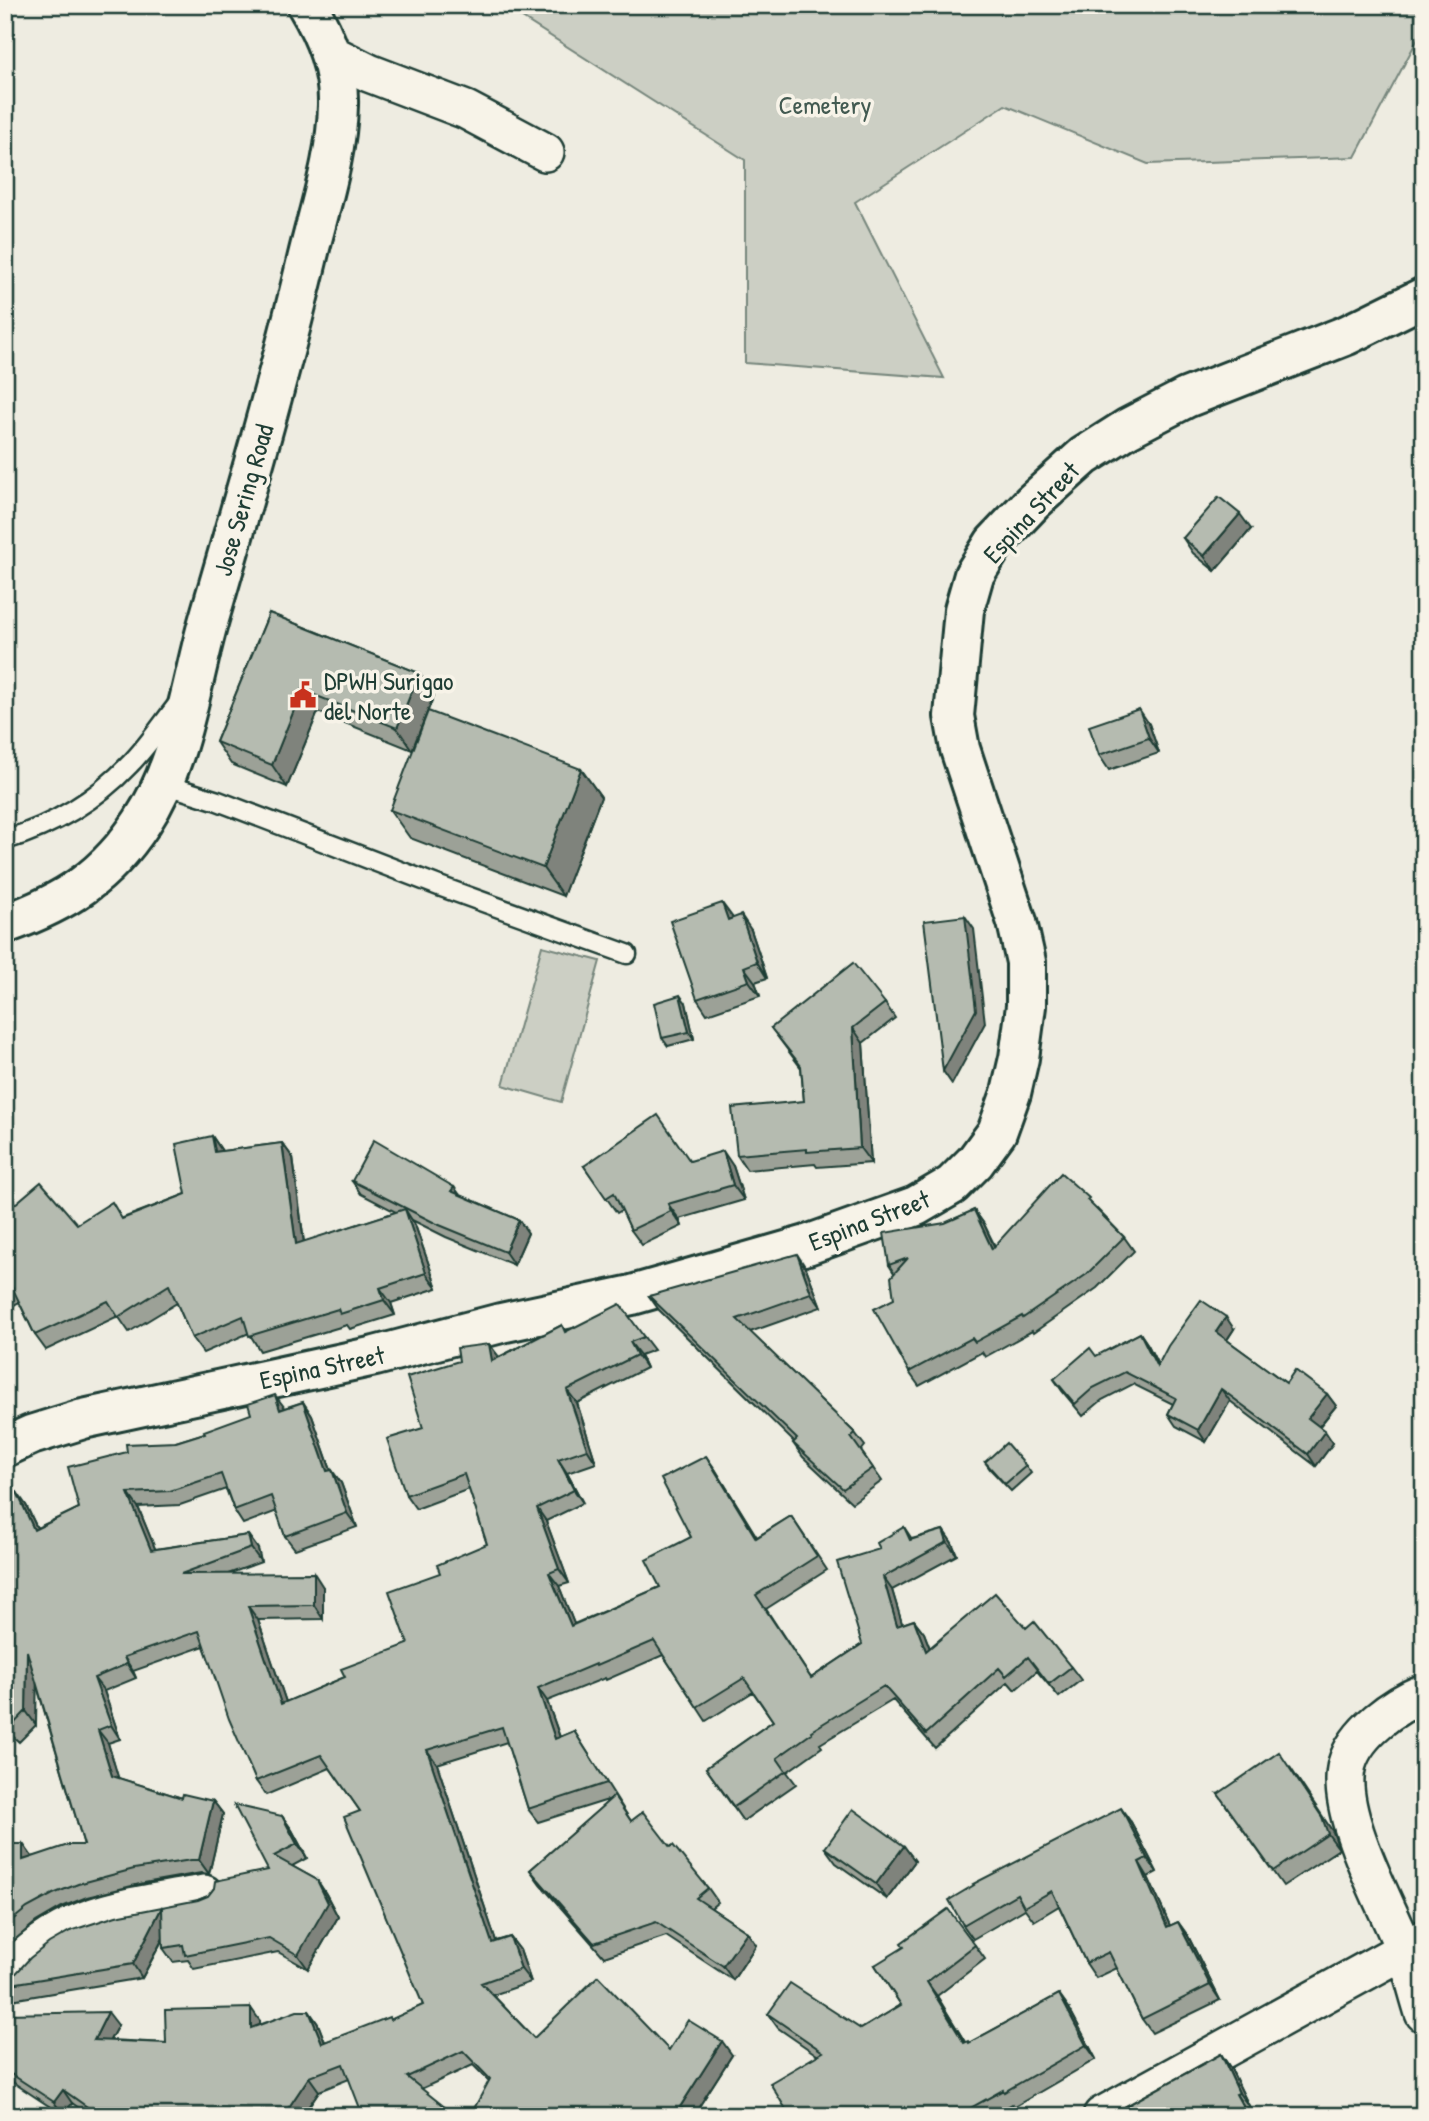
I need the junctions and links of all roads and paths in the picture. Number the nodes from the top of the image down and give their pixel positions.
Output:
1 (307, 5) edge
2 (331, 54) junction
3 (545, 152) dead end
4 (1424, 297) edge
5 (193, 685) junction
6 (164, 784) junction
7 (5, 840) edge
8 (5, 924) edge
9 (627, 954) dead end
10 (5, 1447) edge
11 (1424, 1693) edge
12 (204, 1894) edge
13 (1414, 1945) edge
14 (5, 1979) edge
15 (1424, 2013) edge
16 (1102, 2116) edge

1 - 2 main road, Jose Sering Road
2 - 3 street
2 - 5 main road, Jose Sering Road
4 - 10 main road, Espina Street
5 - 6 main road, Jose Sering Road
5 - 7 lane
6 - 8 main road, Jose Sering Road
6 - 9 lane
11 - 13 street
12 - 14 street
13 - 15 street
13 - 16 street

